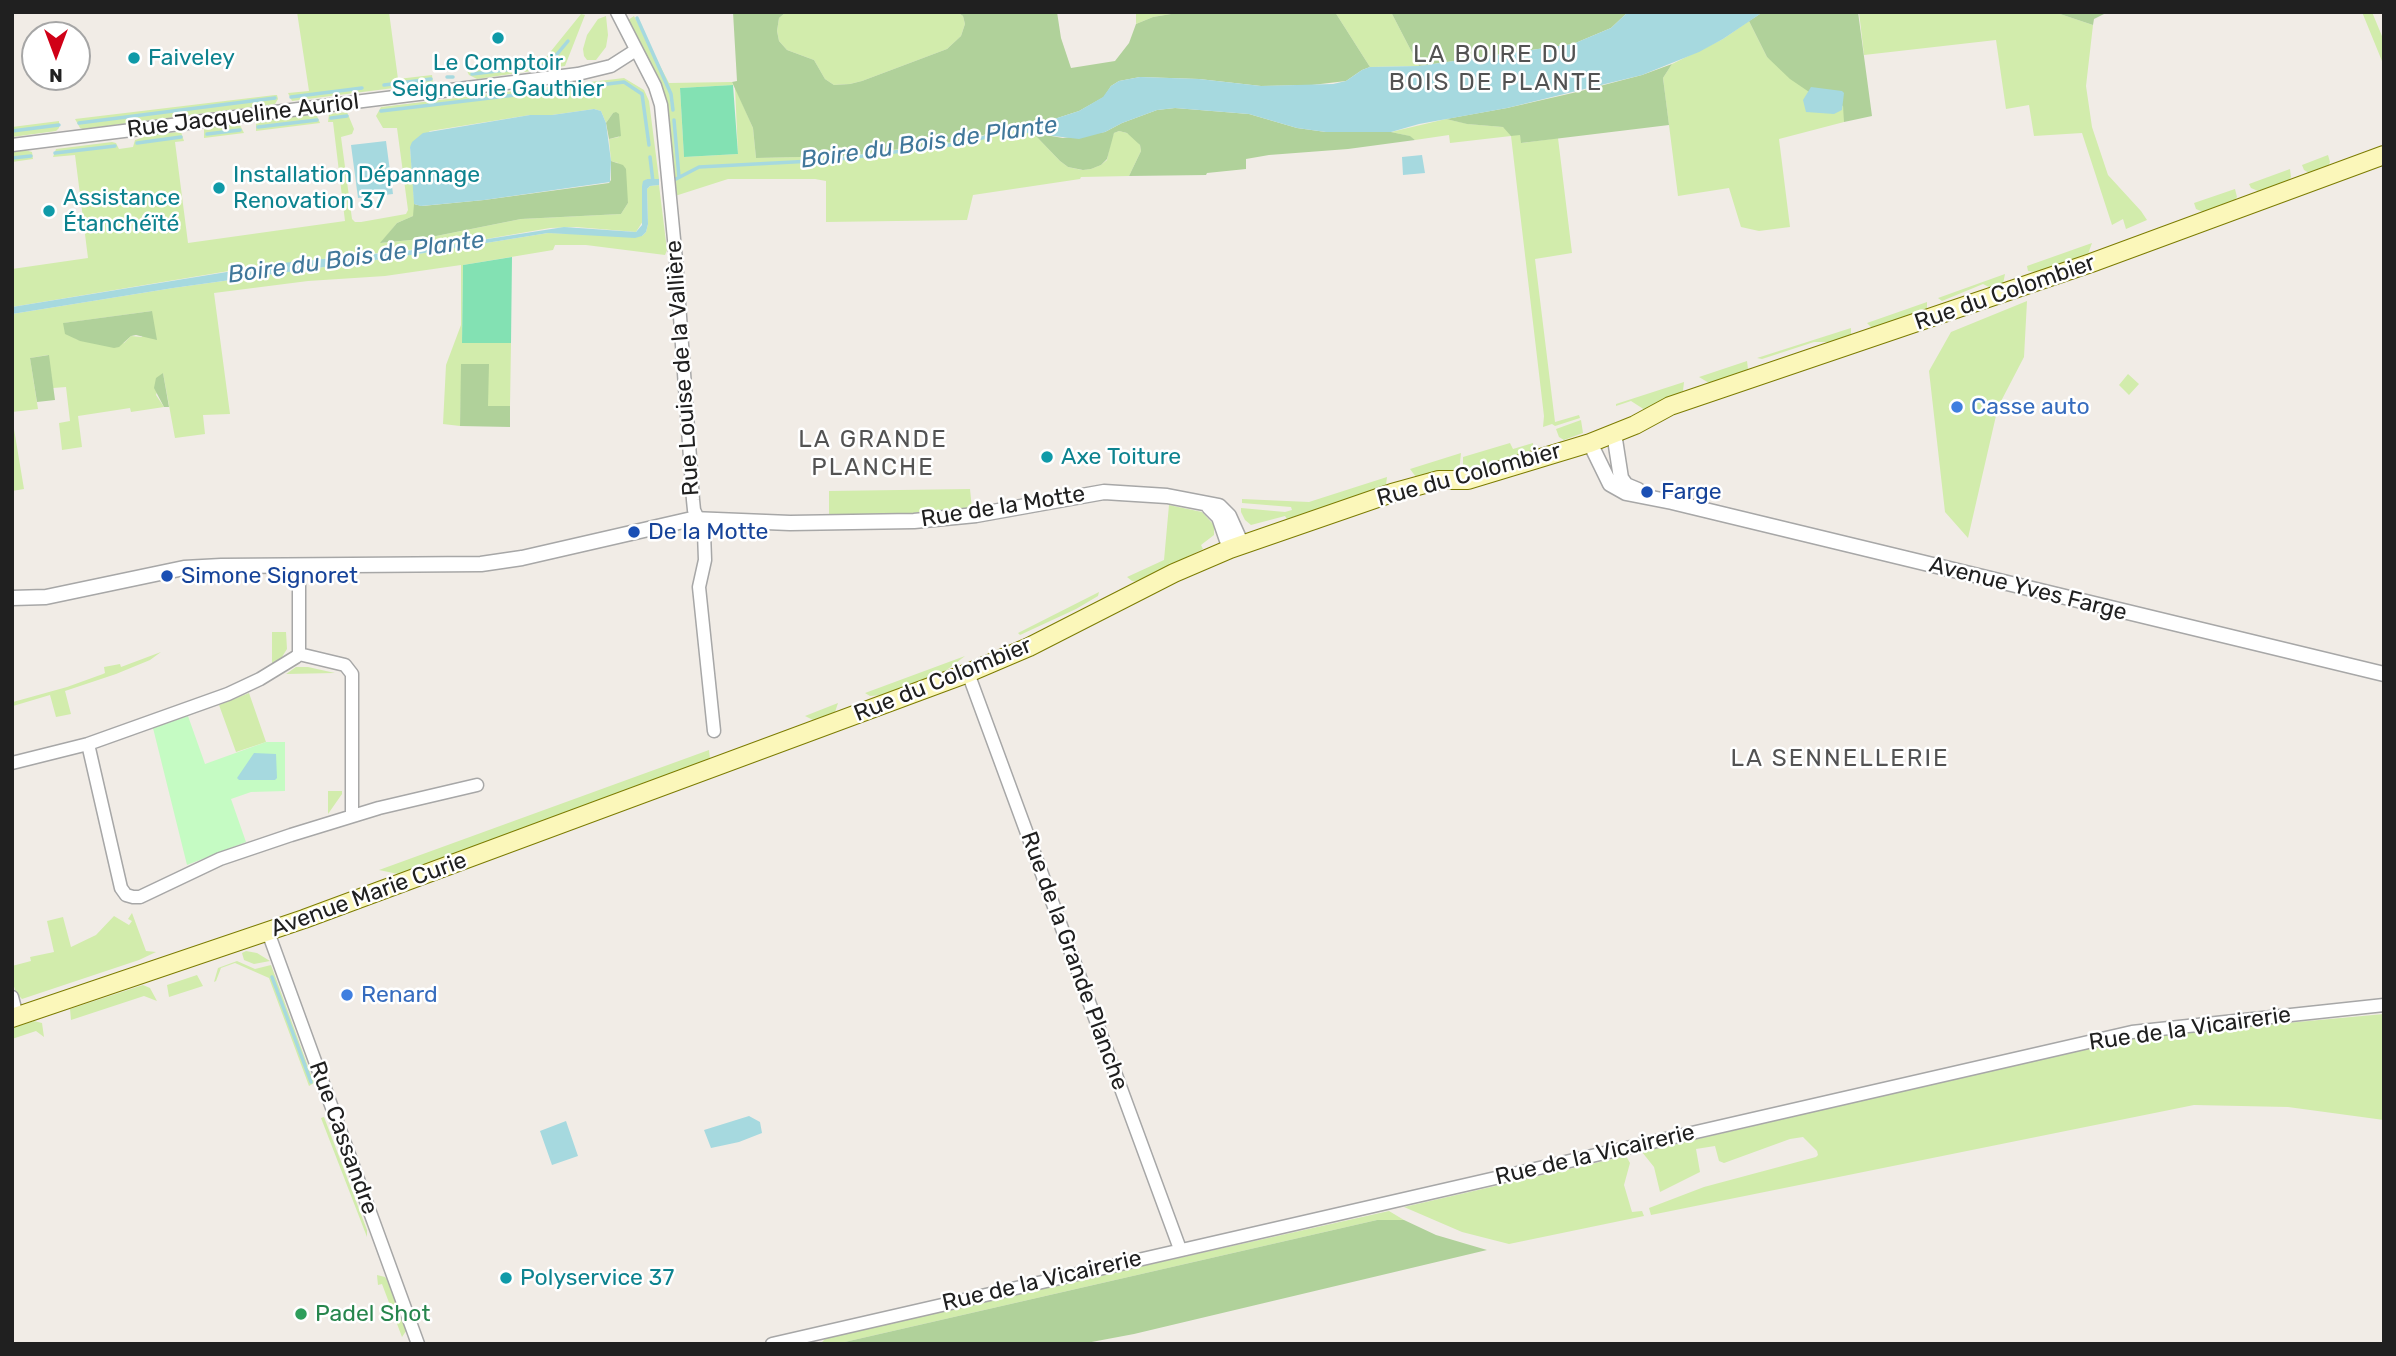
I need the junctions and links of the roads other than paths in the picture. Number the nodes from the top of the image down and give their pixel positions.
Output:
1 (617, 12) edge
2 (636, 50) junction
3 (12, 145) edge
4 (2384, 155) edge
5 (1614, 433) junction
6 (1590, 443) junction
7 (1672, 502) junction
8 (699, 519) junction
9 (1236, 547) junction
10 (299, 566) junction
11 (12, 598) edge
12 (299, 654) junction
13 (968, 673) junction
14 (2384, 674) edge
15 (714, 731) dead end
16 (88, 744) junction
17 (12, 763) edge
18 (723, 764) joint
19 (477, 785) dead end
20 (352, 816) junction
21 (268, 932) junction
22 (12, 997) edge
23 (2384, 1005) edge
24 (15, 1017) edge
25 (1180, 1249) junction
26 (418, 1344) edge
27 (772, 1344) edge

1 - 2 street, Rue Louise de la Vallière
2 - 3 street, Rue Jacqueline Auriol
2 - 8 street, Rue Louise de la Vallière
4 - 5 main road, Rue du Colombier
5 - 6 main road, Rue du Colombier
5 - 7 street, Avenue Yves Farge
6 - 7 street, Avenue Yves Farge
6 - 9 main road, Rue du Colombier
7 - 14 street, Avenue Yves Farge
8 - 9 street, Rue de la Motte
8 - 10 street, Rue de la Motte
8 - 15 street, Rue Louise de la Vallière
9 - 13 main road, Rue du Colombier
10 - 11 street, Rue de la Motte
10 - 12 street
12 - 16 street
12 - 20 street
13 - 18 main road, Rue du Colombier
13 - 25 street, Rue de la Grande Planche
16 - 17 street
16 - 20 street
18 - 21 main road, Avenue Marie Curie
19 - 20 street
21 - 24 main road, Avenue Marie Curie
21 - 26 street, Rue Cassandre
22 - 24 street
23 - 25 street, Rue de la Vicairerie
25 - 27 street, Rue de la Vicairerie

